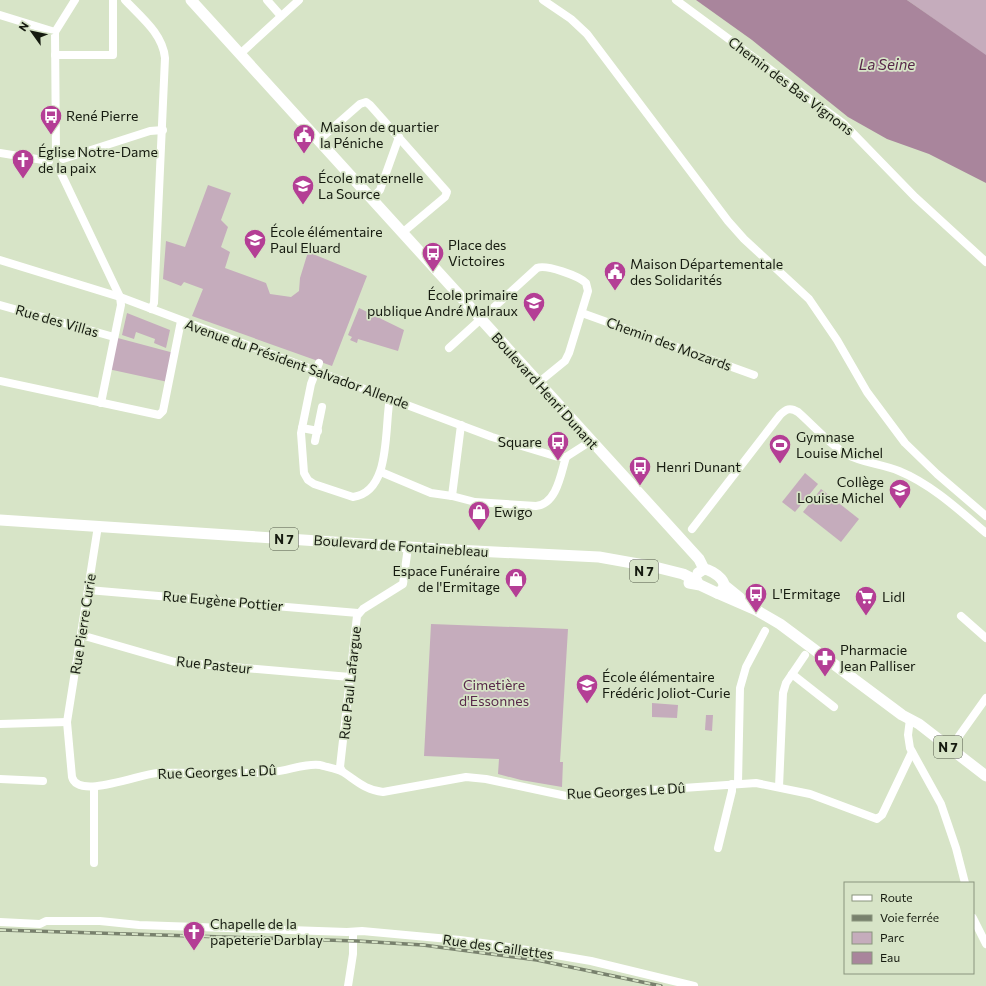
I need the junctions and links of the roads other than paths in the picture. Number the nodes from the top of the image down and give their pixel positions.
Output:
1 (75, 0) edge
2 (113, 0) edge
3 (125, 0) edge
4 (191, 0) edge
5 (267, 0) edge
6 (299, 0) edge
7 (543, 0) edge
8 (676, 0) edge
9 (0, 15) edge
10 (281, 16) junction
11 (55, 32) junction
12 (240, 54) junction
13 (55, 55) junction
14 (163, 130) junction
15 (399, 138) junction
16 (319, 140) junction
17 (0, 153) edge
18 (60, 157) junction
19 (49, 161) junction
20 (59, 169) junction
21 (371, 199) junction
22 (402, 233) junction
23 (0, 260) edge
24 (986, 262) edge
25 (120, 297) junction
26 (0, 305) edge
27 (151, 309) junction
28 (582, 313) junction
29 (181, 320) junction
30 (478, 322) junction
31 (114, 337) junction
32 (449, 348) dead end
33 (318, 366) junction
34 (754, 375) dead end
35 (0, 381) edge
36 (538, 383) junction
37 (390, 398) junction
38 (101, 403) junction
39 (322, 407) dead end
40 (461, 425) junction
41 (302, 428) junction
42 (318, 431) junction
43 (315, 441) dead end
44 (591, 441) junction
45 (566, 457) junction
46 (381, 472) junction
47 (452, 496) junction
48 (986, 516) edge
49 (0, 520) edge
50 (98, 526) junction
51 (692, 529) dead end
52 (986, 532) edge
53 (408, 547) junction
54 (704, 569) junction
55 (699, 583) junction
56 (721, 589) junction
57 (88, 590) junction
58 (358, 613) junction
59 (961, 616) dead end
60 (765, 631) dead end
61 (81, 635) junction
62 (986, 638) edge
63 (805, 654) dead end
64 (792, 674) junction
65 (350, 677) junction
66 (986, 698) edge
67 (834, 706) dead end
68 (910, 719) junction
69 (67, 722) junction
70 (0, 724) edge
71 (959, 736) dead end
72 (912, 752) junction
73 (342, 771) junction
74 (986, 776) edge
75 (0, 779) edge
76 (43, 781) dead end
77 (735, 784) junction
78 (94, 787) junction
79 (780, 787) junction
80 (718, 848) dead end
81 (94, 863) dead end
82 (965, 882) edge
83 (974, 920) edge
84 (0, 922) edge
85 (353, 932) junction
86 (986, 944) edge
87 (348, 986) edge
88 (694, 986) edge

1 - 11 street
2 - 13 street
3 - 14 street
4 - 12 main road, Boulevard Henri Dunant
5 - 10 street
6 - 10 street
7 - 48 street
8 - 24 street, Chemin des Bas Vignons
9 - 11 street
10 - 12 street
11 - 13 street
12 - 16 main road, Boulevard Henri Dunant
13 - 18 street
14 - 18 street
14 - 27 street
15 - 16 street
15 - 21 street
15 - 22 street
16 - 21 main road, Boulevard Henri Dunant
17 - 19 street
18 - 19 street
18 - 20 street
19 - 20 street
20 - 25 street
21 - 22 main road, Boulevard Henri Dunant
22 - 30 main road, Boulevard Henri Dunant
23 - 25 street, Avenue du Président Salvador Allende
25 - 27 street, Avenue du Président Salvador Allende
25 - 31 street
26 - 31 street, Rue des Villas
27 - 29 street, Avenue du Président Salvador Allende
28 - 30 street
28 - 34 street, Chemin des Mozards
28 - 36 street
29 - 33 street, Avenue du Président Salvador Allende
29 - 38 street
30 - 32 street
30 - 36 main road, Boulevard Henri Dunant
31 - 38 street
33 - 37 street, Avenue du Président Salvador Allende
33 - 41 street
35 - 38 street
36 - 44 main road, Boulevard Henri Dunant
37 - 40 street, Avenue du Président Salvador Allende
37 - 46 street
39 - 42 street
40 - 45 street, Avenue du Président Salvador Allende
40 - 47 street
41 - 42 street
41 - 46 street
42 - 43 street
44 - 45 street
44 - 54 main road, Boulevard Henri Dunant
45 - 47 street
46 - 47 street
49 - 50 main road, Boulevard de Fontainebleau / N 7
50 - 53 main road, Boulevard de Fontainebleau / N 7
50 - 57 street, Rue Pierre Curie
51 - 52 street
53 - 55 main road, Boulevard de Fontainebleau / N 7
53 - 58 street, Rue Paul Lafargue
54 - 55 main road
54 - 56 main road, N 7
55 - 56 main road, N 7
56 - 68 main road, N 7
57 - 58 street, Rue Eugène Pottier
57 - 61 street, Rue Pierre Curie
58 - 65 street, Rue Paul Lafargue
59 - 62 street
60 - 77 street
61 - 65 street, Rue Pasteur
61 - 69 street, Rue Pierre Curie
63 - 64 street
64 - 67 street
64 - 79 street
65 - 73 street, Rue Paul Lafargue
66 - 71 street
68 - 72 street
68 - 74 main road, N 7
69 - 70 street
69 - 78 street, Rue Georges Le Dû
72 - 79 street, Rue Georges Le Dû
72 - 82 street
73 - 77 street, Rue Georges Le Dû
73 - 78 street, Rue Georges Le Dû
75 - 76 street
77 - 79 street, Rue Georges Le Dû
77 - 80 street
78 - 81 street
83 - 86 street
84 - 85 street, Rue des Caillettes
85 - 87 street
85 - 88 street, Rue des Caillettes

